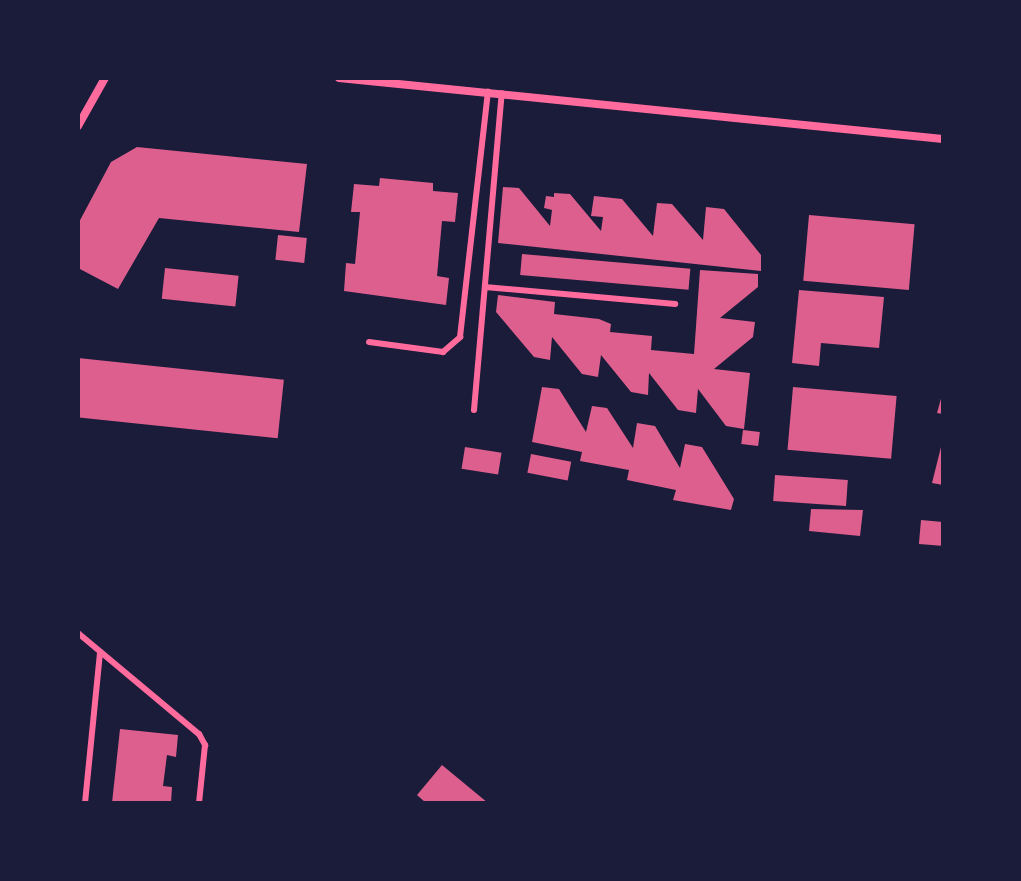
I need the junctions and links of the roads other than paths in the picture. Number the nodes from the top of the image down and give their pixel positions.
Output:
1 (105, 78) edge
2 (339, 78) edge
3 (488, 92) junction
4 (502, 93) junction
5 (78, 126) edge
6 (943, 139) edge
7 (485, 287) junction
8 (675, 304) dead end
9 (369, 342) dead end
10 (474, 410) dead end
11 (78, 633) edge
12 (100, 652) junction
13 (85, 803) edge
14 (199, 803) edge

1 - 5 street
2 - 3 street
3 - 4 street
3 - 9 lane
4 - 6 street
4 - 7 lane
7 - 8 lane
7 - 10 lane
11 - 12 lane
12 - 13 lane
12 - 14 lane

